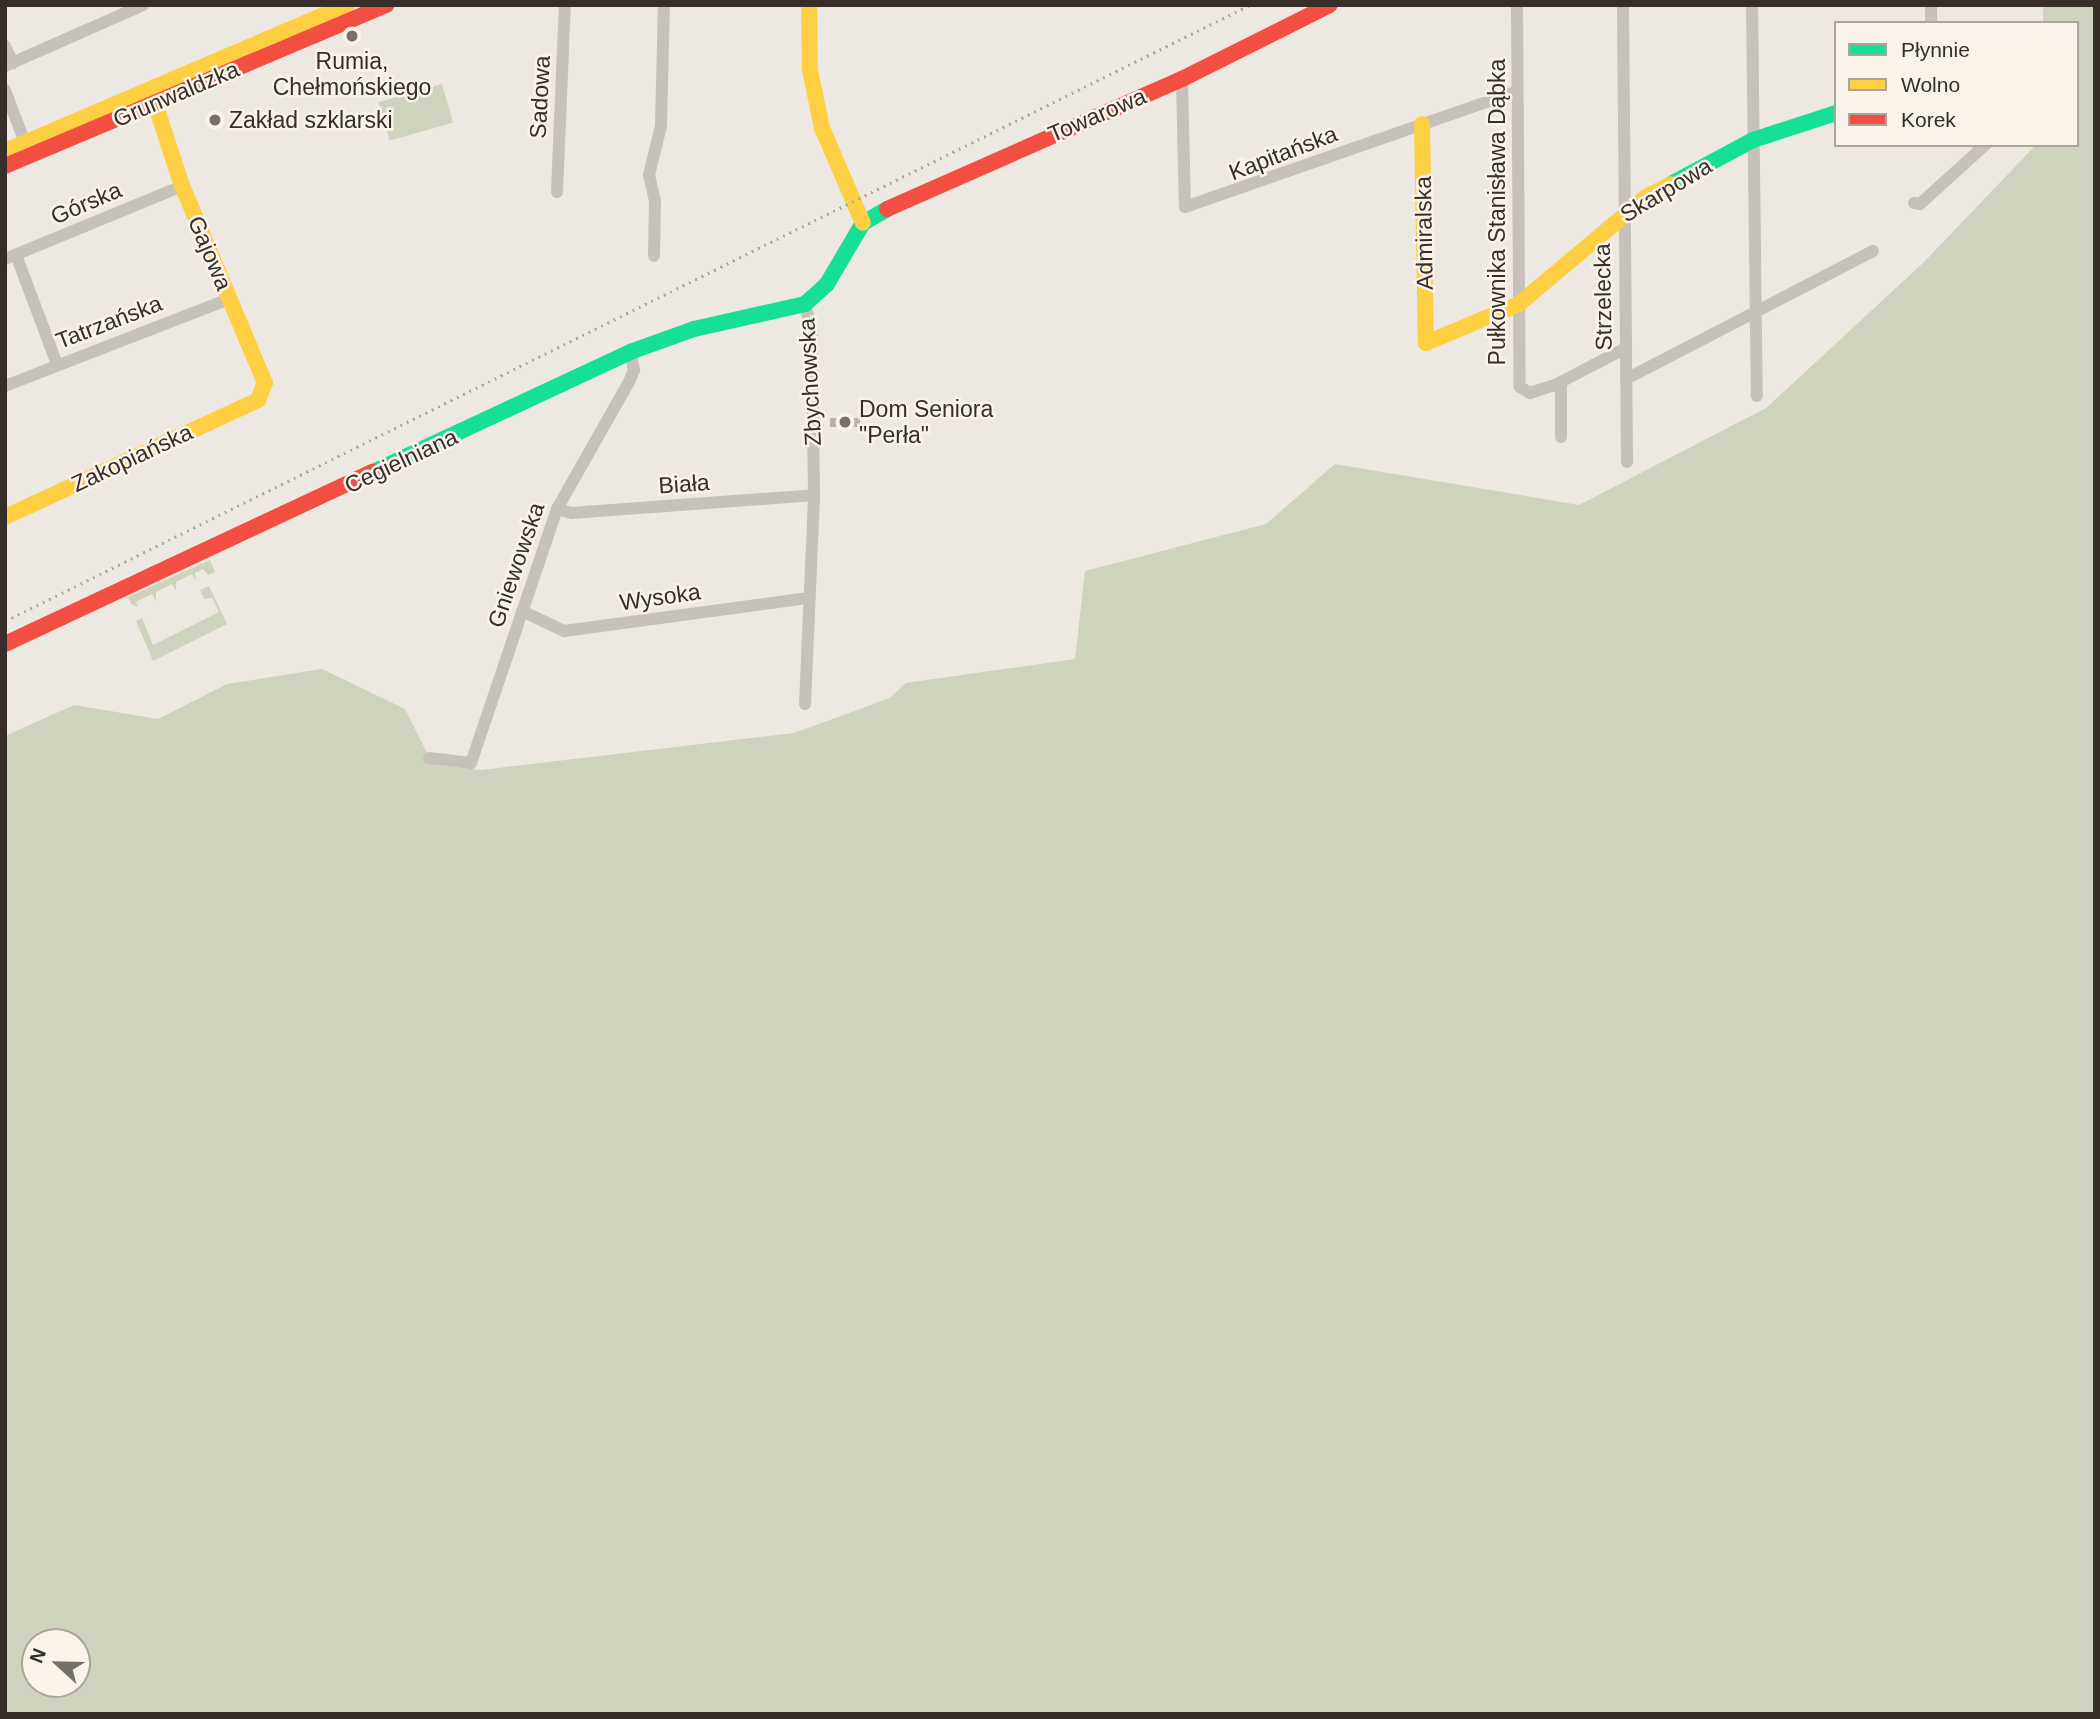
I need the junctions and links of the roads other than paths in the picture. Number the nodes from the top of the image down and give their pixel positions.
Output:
1 (143, 5) edge
2 (347, 5) edge
3 (386, 5) edge
4 (565, 5) edge
5 (664, 5) edge
6 (809, 5) edge
7 (1330, 5) edge
8 (1517, 5) edge
9 (1623, 5) edge
10 (1752, 5) edge
11 (5, 46) edge
12 (9, 64) edge
13 (1182, 79) junction
14 (5, 90) edge
15 (1516, 92) junction
16 (155, 103) junction
17 (1834, 114) edge
18 (1422, 124) junction
19 (1753, 140) junction
20 (25, 143) junction
21 (1983, 147) edge
22 (5, 152) edge
23 (5, 166) edge
24 (182, 186) junction
25 (557, 192) dead end
26 (1914, 203) dead end
27 (1623, 212) junction
28 (863, 223) junction
29 (1873, 251) dead end
30 (654, 256) dead end
31 (10, 257) edge
32 (229, 299) junction
33 (805, 304) junction
34 (1519, 304) junction
35 (1756, 314) junction
36 (1426, 343) joint
37 (1624, 349) junction
38 (630, 352) junction
39 (57, 364) junction
40 (1626, 379) junction
41 (1561, 382) junction
42 (5, 386) edge
43 (1757, 396) dead end
44 (258, 400) joint
45 (1561, 437) dead end
46 (1627, 463) dead end
47 (814, 495) junction
48 (557, 509) junction
49 (5, 517) edge
50 (809, 598) junction
51 (522, 611) junction
52 (5, 644) edge
53 (805, 704) dead end
54 (429, 758) dead end

1 - 12 street
2 - 20 street, Grunwaldzka
3 - 16 street, Grunwaldzka
4 - 25 street, Sadowa
5 - 30 street
6 - 28 street
7 - 13 street, Towarowa
8 - 15 street, Pułkownika Stanisława Dąbka
9 - 27 street, Strzelecka
10 - 19 street
11 - 12 street
13 - 18 street, Kapitańska
13 - 28 street, Towarowa
14 - 20 street
15 - 18 street, Kapitańska
15 - 34 street, Pułkownika Stanisława Dąbka
16 - 23 street, Grunwaldzka
16 - 24 street, Gajowa
17 - 19 street, Skarpowa
18 - 36 street, Admiralska
19 - 27 street, Skarpowa
19 - 35 street
20 - 22 street, Grunwaldzka
21 - 26 street
24 - 31 street, Górska
24 - 32 street, Gajowa
27 - 34 street, Skarpowa
27 - 37 street, Strzelecka
28 - 33 street, Zbychowska
29 - 35 street
31 - 39 street
32 - 39 street, Tatrzańska
32 - 44 street, Gajowa
33 - 38 street, Cegielniana
33 - 47 street, Zbychowska
34 - 36 street, Skarpowa
34 - 41 street, Pułkownika Stanisława Dąbka
35 - 40 street
35 - 43 street
37 - 40 street, Strzelecka
37 - 41 street, Pułkownika Stanisława Dąbka
38 - 48 street, Gniewowska
38 - 52 street, Cegielniana
39 - 42 street, Tatrzańska
40 - 46 street, Strzelecka
41 - 45 street
44 - 49 street, Zakopiańska
47 - 48 street, Biała
47 - 50 street, Zbychowska
48 - 51 street, Gniewowska
50 - 51 street, Wysoka
50 - 53 street, Zbychowska
51 - 54 street, Gniewowska

